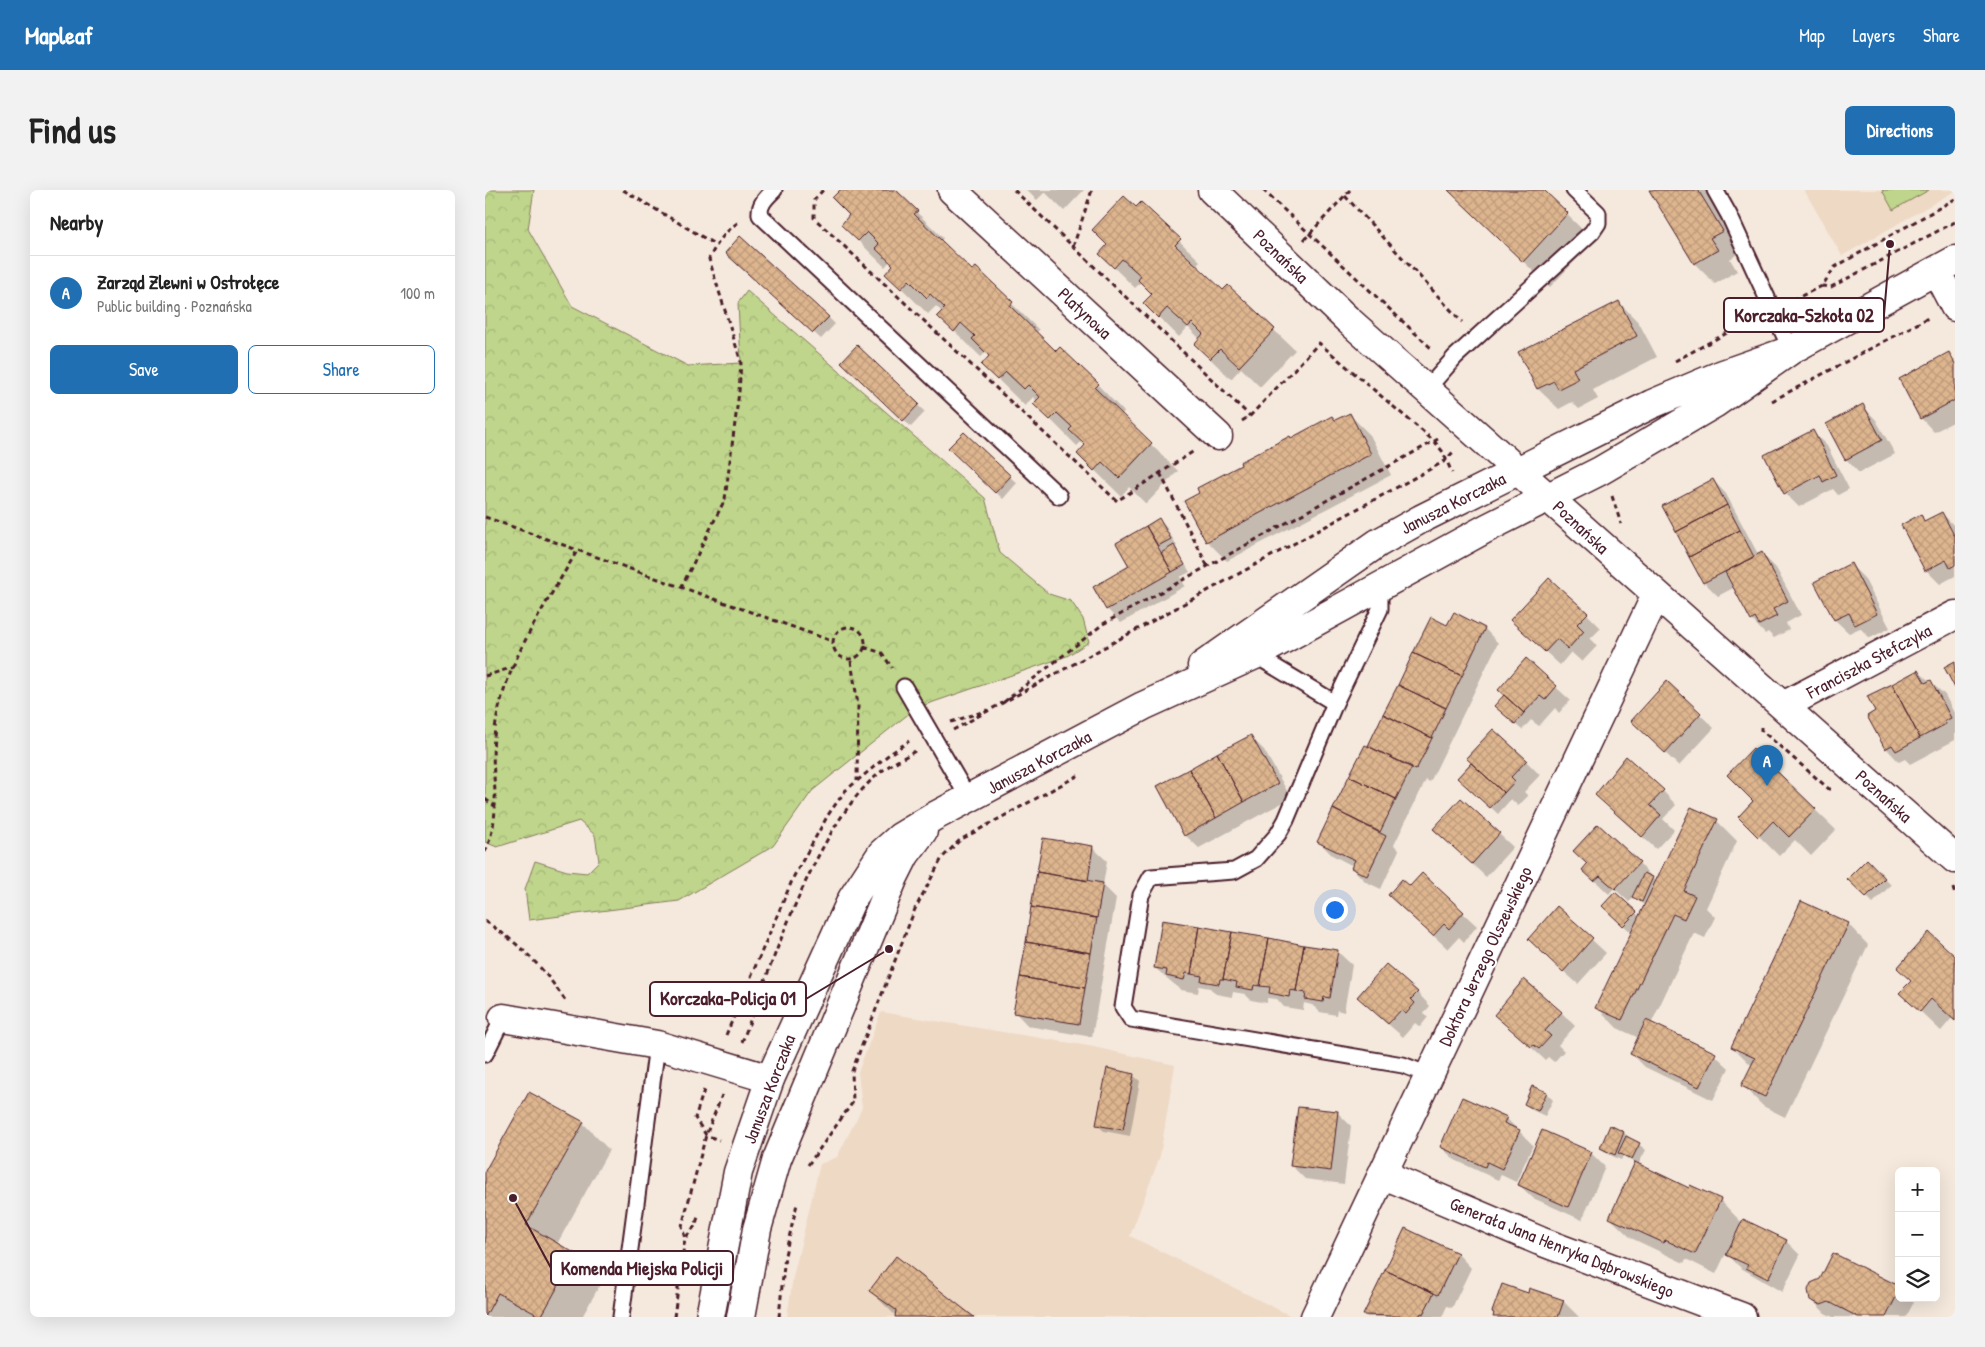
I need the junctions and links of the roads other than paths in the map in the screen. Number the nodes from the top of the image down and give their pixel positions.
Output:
1 (773, 190) edge
2 (952, 190) edge
3 (1213, 190) edge
4 (1574, 190) edge
5 (1715, 190) edge
6 (1946, 265) edge
7 (1954, 306) edge
8 (1791, 350) junction
9 (1435, 379) junction
10 (1218, 436) road end
11 (1519, 469) junction
12 (1059, 496) dead end
13 (1549, 497) junction
14 (1380, 587) junction
15 (1656, 595) junction
16 (1955, 615) edge
17 (1255, 655) junction
18 (904, 686) road end
19 (1335, 703) junction
20 (1143, 706) junction
21 (1783, 706) junction
22 (969, 799) junction
23 (935, 816) junction
24 (1951, 871) edge
25 (503, 1018) joint
26 (657, 1044) junction
27 (485, 1054) edge
28 (1429, 1075) junction
29 (770, 1079) junction
30 (1382, 1174) junction
31 (621, 1317) edge
32 (710, 1317) edge
33 (741, 1317) edge
34 (1315, 1317) edge
35 (1742, 1317) edge

1 - 12 lane
2 - 10 street, Platynowa
3 - 9 street, Poznańska
4 - 9 lane
5 - 8 lane
6 - 7 street
6 - 8 street, Janusza Korczaka
8 - 11 street, Janusza Korczaka
8 - 13 street, Janusza Korczaka
9 - 11 street, Poznańska
11 - 13 street, Poznańska
11 - 20 street, Janusza Korczaka
13 - 14 street, Janusza Korczaka
13 - 15 street, Poznańska
14 - 17 street, Janusza Korczaka
14 - 19 lane
15 - 21 street, Poznańska
15 - 28 street, Doktora Jerzego Olszewskiego
16 - 21 street, Franciszka Stefczyka
17 - 19 lane
17 - 20 street, Janusza Korczaka
18 - 22 lane
19 - 28 lane
20 - 22 street, Janusza Korczaka
21 - 24 street, Poznańska
22 - 23 street, Janusza Korczaka
23 - 29 street, Janusza Korczaka
23 - 33 street, Janusza Korczaka
25 - 26 street
25 - 27 lane
26 - 29 street
26 - 31 lane
28 - 30 street, Doktora Jerzego Olszewskiego
29 - 32 street, Janusza Korczaka
30 - 34 street, Doktora Jerzego Olszewskiego
30 - 35 street, Generała Jana Henryka Dąbrowskiego

